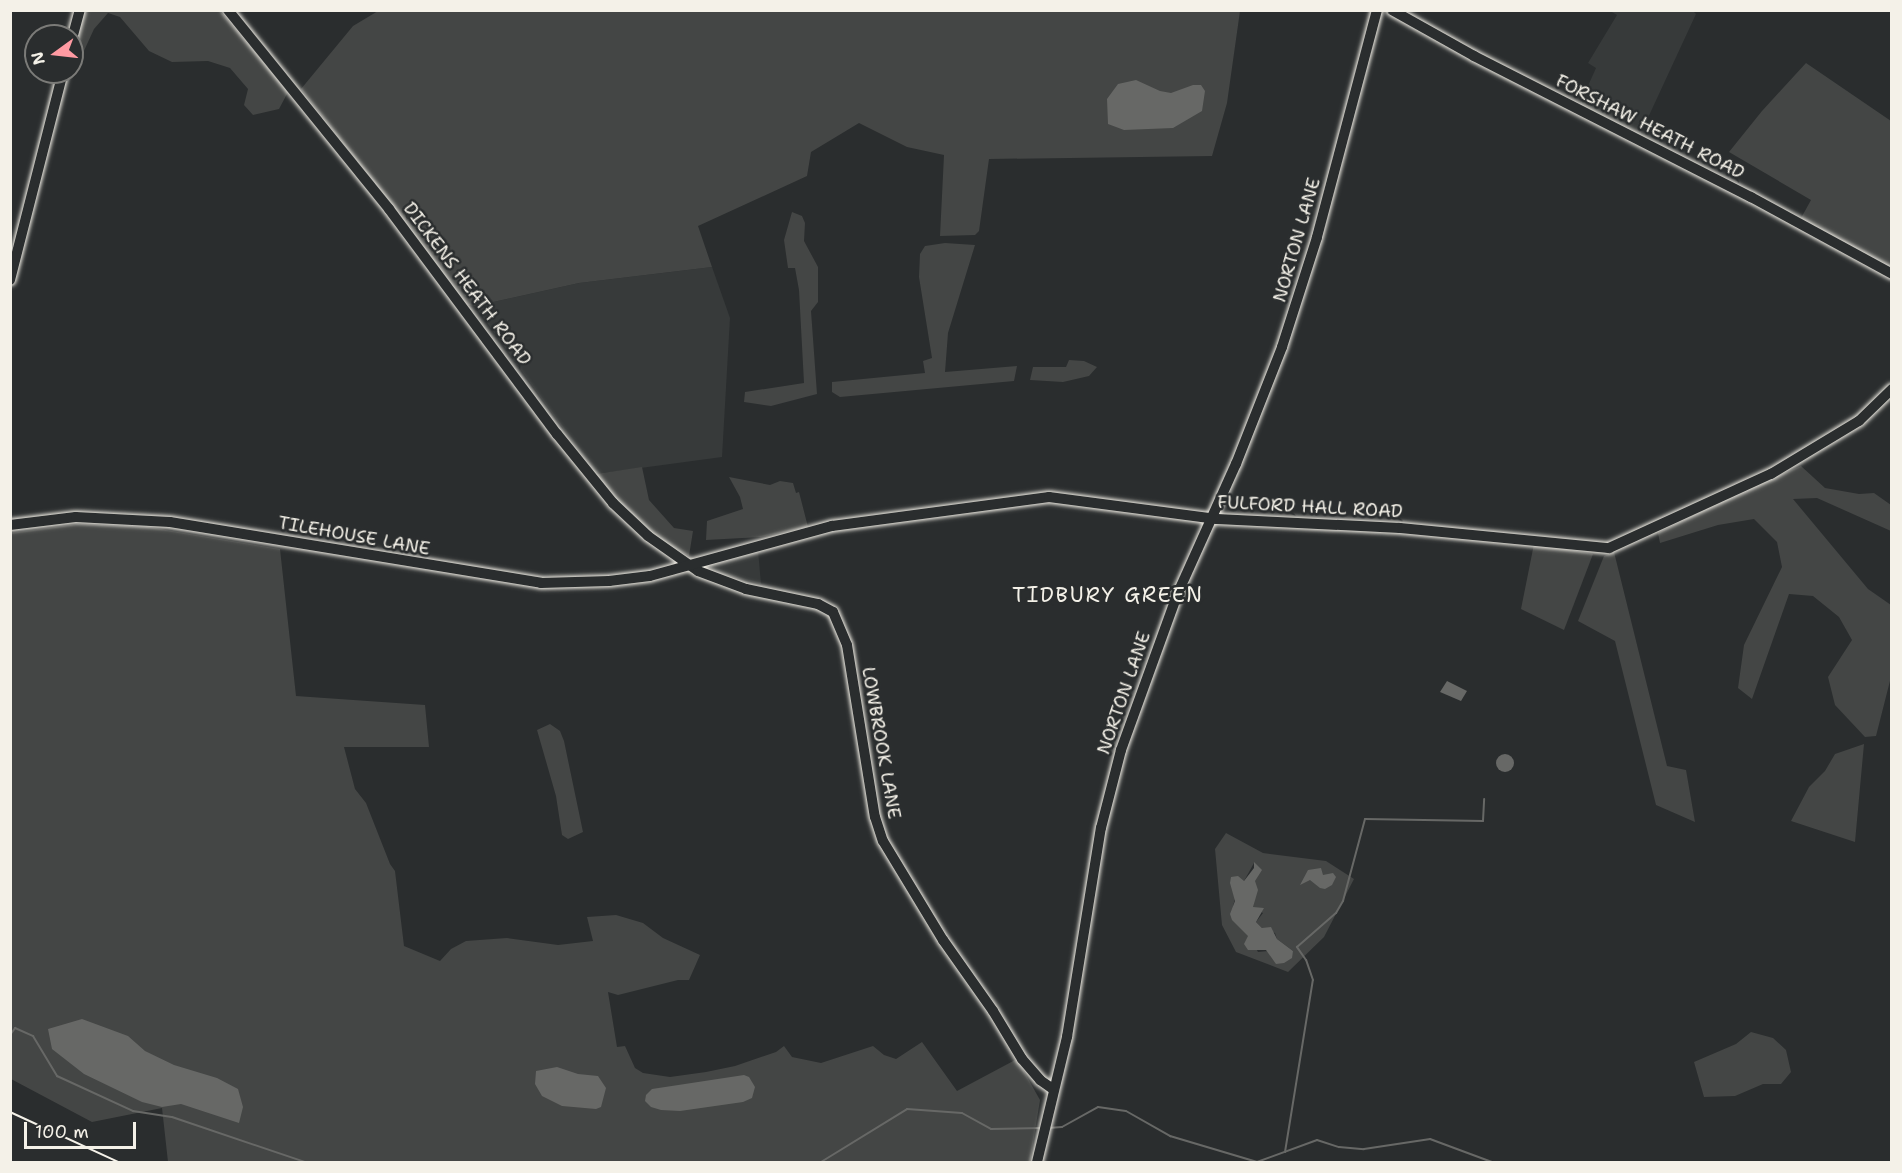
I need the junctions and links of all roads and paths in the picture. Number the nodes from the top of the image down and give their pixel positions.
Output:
1 (228, 10) edge
2 (1377, 10) edge
3 (1392, 10) edge
4 (60, 84) edge
5 (1892, 274) edge
6 (10, 280) edge
7 (1892, 389) edge
8 (1212, 518) junction
9 (10, 525) edge
10 (690, 565) junction
11 (1053, 1089) junction
12 (1037, 1162) edge

1 - 10 street, DICKENS HEATH ROAD
2 - 8 street, NORTON LANE
3 - 5 street, FORSHAW HEATH ROAD
4 - 6 street
7 - 8 street, FULFORD HALL ROAD
8 - 10 street, FULFORD HALL ROAD
8 - 11 street, NORTON LANE
9 - 10 street, TILEHOUSE LANE
10 - 11 street, LOWBROOK LANE
11 - 12 street, NORTON LANE

